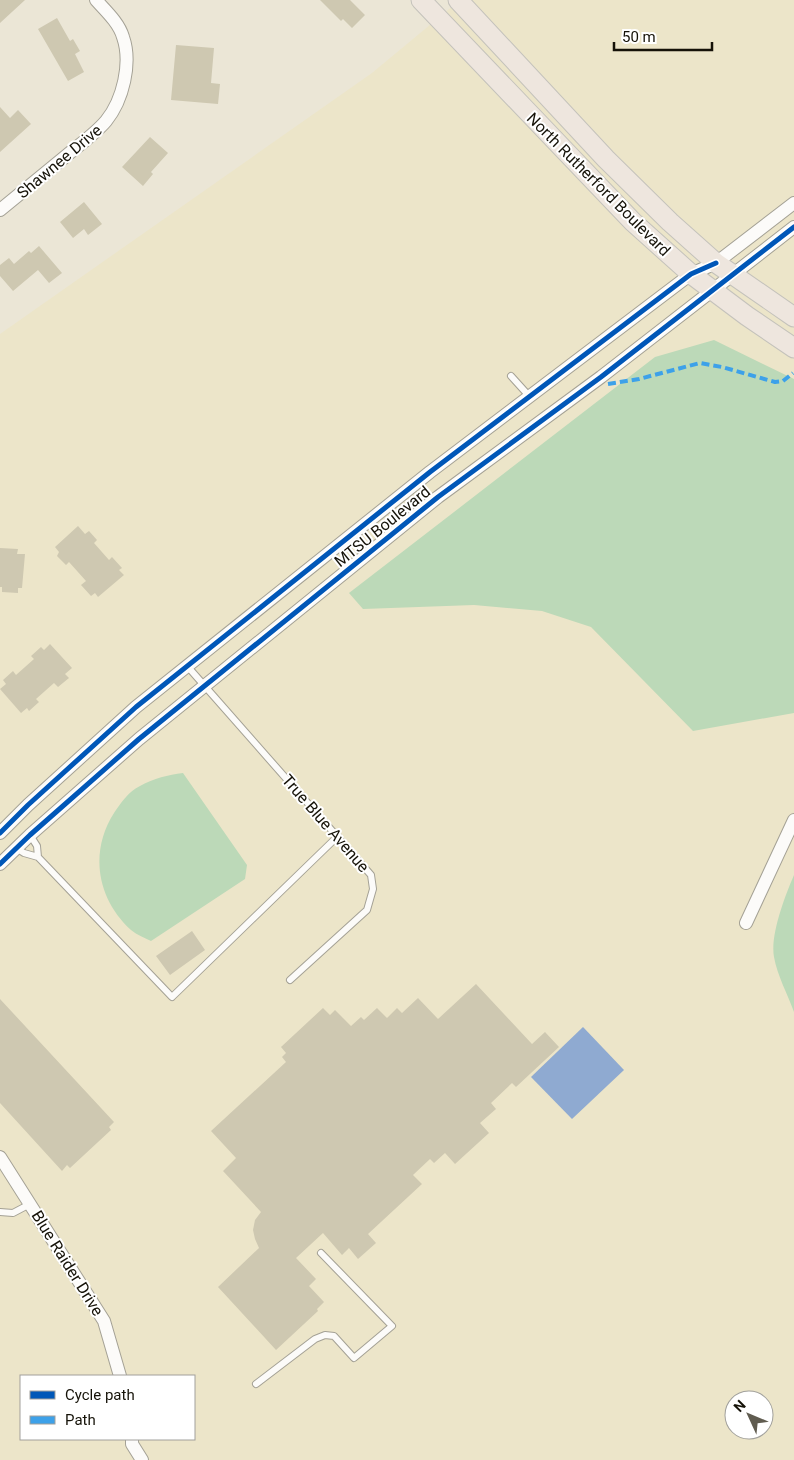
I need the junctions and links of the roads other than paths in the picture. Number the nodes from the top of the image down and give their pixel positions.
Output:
1 (96, 0) edge
2 (421, 0) edge
3 (458, 0) edge
4 (794, 203) edge
5 (0, 210) edge
6 (794, 228) edge
7 (716, 263) junction
8 (691, 274) junction
9 (733, 275) junction
10 (713, 291) junction
11 (794, 317) edge
12 (794, 348) edge
13 (511, 376) dead end
14 (530, 397) junction
15 (188, 667) junction
16 (205, 686) junction
17 (794, 820) edge
18 (0, 833) edge
19 (30, 835) junction
20 (338, 836) junction
21 (16, 848) junction
22 (38, 857) junction
23 (0, 864) edge
24 (746, 923) dead end
25 (290, 980) dead end
26 (0, 1158) edge
27 (30, 1204) junction
28 (0, 1212) edge
29 (321, 1253) dead end
30 (120, 1375) edge
31 (256, 1384) dead end
32 (132, 1440) edge
33 (142, 1460) edge

1 - 5 street, Shawnee Drive
2 - 8 main road, North Rutherford Boulevard
3 - 7 main road, North Rutherford Boulevard
4 - 7 street, MTSU Boulevard
6 - 9 street, MTSU Boulevard
7 - 8 street, MTSU Boulevard
7 - 9 main road, North Rutherford Boulevard
8 - 10 main road, North Rutherford Boulevard
8 - 14 street, MTSU Boulevard
9 - 10 street, MTSU Boulevard
9 - 11 main road, North Rutherford Boulevard
10 - 12 main road, North Rutherford Boulevard
10 - 16 street, MTSU Boulevard
13 - 14 lane
14 - 15 street, MTSU Boulevard
15 - 16 lane, True Blue Avenue
15 - 18 street, MTSU Boulevard
16 - 19 street, MTSU Boulevard
16 - 20 lane, True Blue Avenue
17 - 24 street
19 - 21 street, MTSU Boulevard
19 - 22 lane
20 - 22 lane
20 - 25 lane, True Blue Avenue
21 - 22 lane
21 - 23 street, MTSU Boulevard
26 - 27 street, Blue Raider Drive
27 - 28 lane
27 - 30 street, Blue Raider Drive
29 - 31 lane
32 - 33 street

